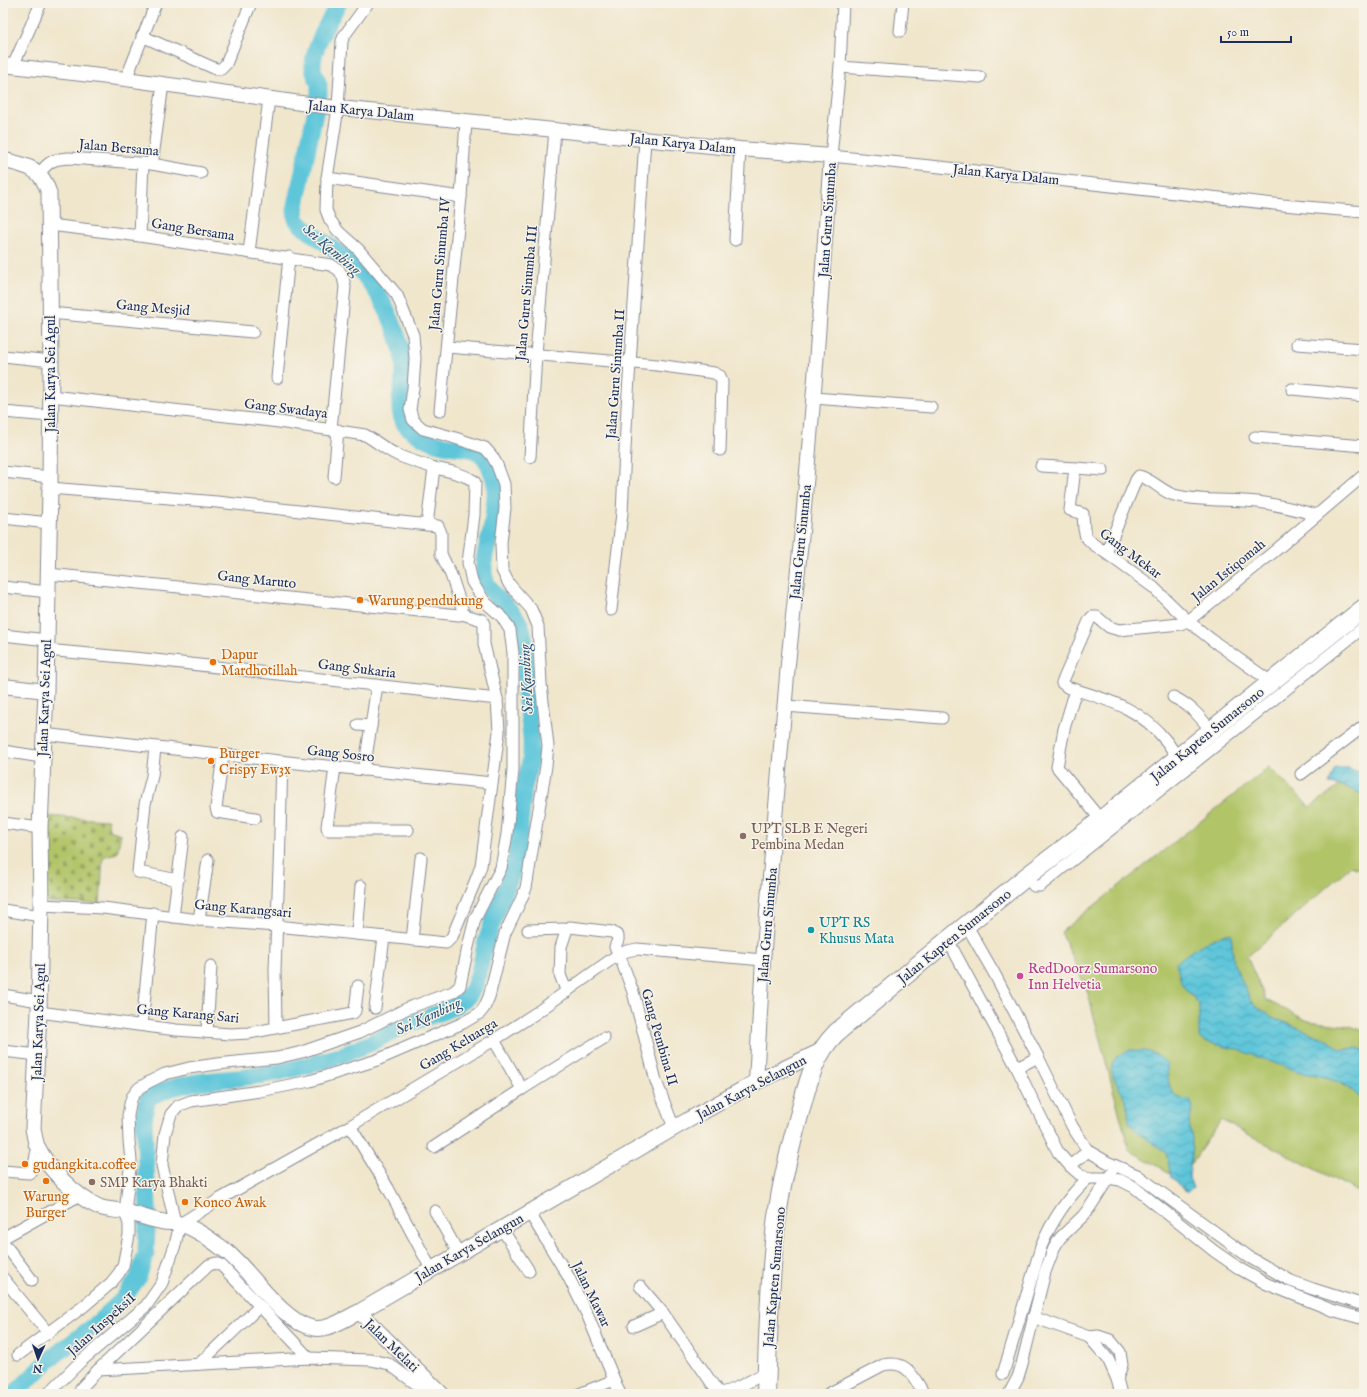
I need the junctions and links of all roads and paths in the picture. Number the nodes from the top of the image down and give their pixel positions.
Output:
1 (41, 3) edge
2 (156, 3) edge
3 (250, 3) edge
4 (368, 3) edge
5 (843, 3) edge
6 (903, 3) edge
7 (900, 31) dead end
8 (142, 36) junction
9 (8, 66) edge
10 (840, 67) junction
11 (980, 77) dead end
12 (126, 79) junction
13 (163, 84) junction
14 (270, 99) junction
15 (334, 108) junction
16 (466, 120) junction
17 (555, 130) junction
18 (645, 140) junction
19 (740, 149) junction
20 (831, 156) junction
21 (3, 160) edge
22 (148, 164) junction
23 (201, 173) dead end
24 (39, 174) junction
25 (327, 178) junction
26 (461, 197) junction
27 (1364, 212) edge
28 (50, 224) junction
29 (140, 236) junction
30 (735, 240) dead end
31 (249, 252) junction
32 (289, 257) junction
33 (50, 313) junction
34 (253, 332) dead end
35 (1297, 344) dead end
36 (447, 347) junction
37 (1364, 349) edge
38 (536, 354) junction
39 (3, 356) edge
40 (51, 361) junction
41 (630, 363) junction
42 (278, 378) dead end
43 (1292, 389) dead end
44 (51, 396) junction
45 (1364, 396) edge
46 (814, 398) junction
47 (931, 407) dead end
48 (440, 410) dead end
49 (3, 412) edge
50 (50, 416) junction
51 (335, 430) junction
52 (1255, 437) dead end
53 (1364, 446) edge
54 (720, 450) dead end
55 (530, 458) dead end
56 (1040, 466) dead end
57 (434, 468) junction
58 (1075, 468) junction
59 (1103, 470) dead end
60 (3, 472) edge
61 (1364, 475) edge
62 (334, 477) dead end
63 (50, 483) junction
64 (1317, 515) junction
65 (3, 518) edge
66 (49, 524) junction
67 (427, 525) junction
68 (1106, 552) junction
69 (48, 574) junction
70 (3, 587) edge
71 (48, 592) junction
72 (1364, 608) edge
73 (611, 610) dead end
74 (462, 614) junction
75 (1188, 621) junction
76 (1364, 627) edge
77 (1344, 633) junction
78 (3, 635) edge
79 (46, 645) junction
80 (1270, 682) junction
81 (377, 685) junction
82 (3, 686) edge
83 (46, 691) junction
84 (1077, 691) junction
85 (1173, 697) dead end
86 (497, 699) junction
87 (785, 706) junction
88 (942, 718) dead end
89 (358, 725) dead end
90 (370, 726) junction
91 (1364, 726) edge
92 (1211, 731) junction
93 (43, 734) junction
94 (155, 748) junction
95 (3, 751) edge
96 (223, 755) junction
97 (42, 757) junction
98 (282, 762) junction
99 (1182, 764) junction
100 (335, 767) junction
101 (364, 770) junction
102 (1300, 774) dead end
103 (492, 783) junction
104 (255, 818) dead end
105 (3, 823) edge
106 (1102, 825) junction
107 (40, 828) junction
108 (408, 830) dead end
109 (183, 837) dead end
110 (421, 858) dead end
111 (208, 860) dead end
112 (178, 880) junction
113 (361, 886) dead end
114 (3, 910) edge
115 (41, 910) junction
116 (153, 914) junction
117 (174, 917) junction
118 (199, 920) junction
119 (276, 926) junction
120 (966, 926) junction
121 (567, 929) junction
122 (528, 930) dead end
123 (357, 934) junction
124 (384, 937) junction
125 (412, 940) junction
126 (948, 940) junction
127 (619, 954) junction
128 (763, 960) junction
129 (211, 966) dead end
130 (358, 986) dead end
131 (567, 992) junction
132 (3, 995) edge
133 (39, 1007) junction
134 (374, 1008) dead end
135 (142, 1025) junction
136 (276, 1028) junction
137 (207, 1032) junction
138 (604, 1038) dead end
139 (494, 1040) junction
140 (3, 1051) edge
141 (821, 1051) junction
142 (38, 1055) junction
143 (1038, 1057) junction
144 (1018, 1068) junction
145 (756, 1082) junction
146 (522, 1089) junction
147 (350, 1126) junction
148 (674, 1128) junction
149 (37, 1146) junction
150 (434, 1147) dead end
151 (1088, 1151) junction
152 (1070, 1166) junction
153 (1118, 1166) junction
154 (3, 1171) edge
155 (1088, 1178) junction
156 (1108, 1178) junction
157 (80, 1195) junction
158 (435, 1211) dead end
159 (127, 1212) junction
160 (529, 1212) junction
161 (173, 1223) junction
162 (502, 1229) junction
163 (3, 1238) edge
164 (3, 1242) edge
165 (459, 1254) junction
166 (431, 1269) junction
167 (529, 1271) dead end
168 (3, 1278) edge
169 (32, 1280) dead end
170 (640, 1286) dead end
171 (1364, 1305) edge
172 (260, 1306) junction
173 (359, 1312) junction
174 (663, 1313) junction
175 (1033, 1317) junction
176 (1364, 1319) edge
177 (634, 1326) dead end
178 (48, 1333) junction
179 (18, 1355) dead end
180 (309, 1358) junction
181 (200, 1364) junction
182 (98, 1370) junction
183 (767, 1372) junction
184 (1003, 1374) dead end
185 (614, 1380) junction
186 (48, 1394) edge
187 (80, 1394) edge
188 (430, 1394) edge
189 (442, 1394) edge
190 (579, 1394) edge
191 (620, 1394) edge
192 (766, 1394) edge
193 (828, 1394) edge
194 (924, 1394) edge
195 (1009, 1394) edge
196 (1121, 1394) edge

1 - 9 street
2 - 8 street
3 - 8 street
4 - 15 street
5 - 10 street, Jalan Guru Sinumba
6 - 7 street
8 - 12 street
9 - 12 street, Jalan Karya Dalam
10 - 11 street
10 - 20 street, Jalan Guru Sinumba
12 - 13 street, Jalan Karya Dalam
13 - 14 street, Jalan Karya Dalam
13 - 22 street
14 - 15 street, Jalan Karya Dalam
14 - 31 street
15 - 16 street, Jalan Karya Dalam
15 - 25 street
16 - 17 street, Jalan Karya Dalam
16 - 26 street, Jalan Guru Sinumba IV
17 - 18 street, Jalan Karya Dalam
17 - 38 street, Jalan Guru Sinumba III
18 - 19 street, Jalan Karya Dalam
18 - 41 street, Jalan Guru Sinumba II
19 - 20 street, Jalan Karya Dalam
19 - 30 street
20 - 27 street, Jalan Karya Dalam
20 - 46 street, Jalan Guru Sinumba
21 - 24 main road
22 - 23 street, Jalan Bersama
22 - 24 street, Jalan Bersama
22 - 29 street
24 - 28 main road, Jalan Karya Sei Agul
25 - 26 street
25 - 161 street
26 - 36 street, Jalan Guru Sinumba IV
28 - 29 street, Gang Bersama
28 - 33 main road, Jalan Karya Sei Agul
29 - 31 street, Gang Bersama
31 - 32 street, Gang Bersama
32 - 42 street
32 - 51 street, Gang Bersama
33 - 34 street, Gang Mesjid
33 - 40 main road, Jalan Karya Sei Agul
35 - 37 street
36 - 38 street
36 - 48 street, Jalan Guru Sinumba IV
38 - 41 street
38 - 55 street, Jalan Guru Sinumba III
39 - 40 street
40 - 44 main road, Jalan Karya Sei Agul
41 - 54 street
41 - 73 street, Jalan Guru Sinumba II
43 - 45 street
44 - 50 main road, Jalan Karya Sei Agul
44 - 51 street, Gang Swadaya
46 - 47 street
46 - 87 street, Jalan Guru Sinumba
49 - 50 street
50 - 63 main road, Jalan Karya Sei Agul
51 - 57 street, Gang Swadaya
51 - 62 street
52 - 53 street
56 - 58 street
57 - 67 street
57 - 159 street, Gang Swadaya
58 - 59 street
58 - 68 street, Gang Mekar
60 - 63 street
61 - 64 street, Jalan Istiqomah
63 - 66 main road, Jalan Karya Sei Agul
63 - 67 street
64 - 68 street
64 - 75 street, Jalan Istiqomah
65 - 66 street
66 - 69 main road, Jalan Karya Sei Agul
67 - 74 street
68 - 75 street, Gang Mekar
69 - 71 main road, Jalan Karya Sei Agul
69 - 74 street, Gang Maruto
70 - 71 street
71 - 79 main road, Jalan Karya Sei Agul
72 - 77 highway, Jalan Kapten Sumarsono
74 - 86 street, Gang Maruto
75 - 80 street, Jalan Istiqomah
75 - 84 street
76 - 77 street
77 - 80 highway, Jalan Kapten Sumarsono
77 - 99 street
78 - 79 street, Gang Sukaria
79 - 81 street, Gang Sukaria
79 - 83 main road, Jalan Karya Sei Agul
80 - 92 highway, Jalan Kapten Sumarsono
81 - 86 street, Gang Sukaria
81 - 90 street
82 - 83 street
83 - 93 main road, Jalan Karya Sei Agul
84 - 99 street
84 - 106 street
85 - 92 street
86 - 103 street
87 - 88 street
87 - 128 street, Jalan Guru Sinumba
89 - 90 street
90 - 101 street
91 - 102 street
92 - 99 highway, Jalan Kapten Sumarsono
93 - 94 street, Gang Sosro
93 - 97 main road, Jalan Karya Sei Agul
94 - 96 street, Gang Sosro
94 - 112 street
95 - 97 street
96 - 98 street, Gang Sosro
96 - 104 street
97 - 107 main road, Jalan Karya Sei Agul
98 - 100 street, Gang Sosro
98 - 119 street
99 - 106 highway, Jalan Kapten Sumarsono
100 - 101 street, Gang Sosro
100 - 108 street
101 - 103 street, Gang Sosro
103 - 125 street, Gang Karangsari
105 - 107 street
106 - 120 highway, Jalan Kapten Sumarsono
107 - 115 main road, Jalan Karya Sei Agul
109 - 112 street
110 - 125 street
111 - 118 street
112 - 117 street
113 - 123 street
114 - 115 street, Gang Karangsari
115 - 116 street, Gang Karangsari
115 - 133 main road, Jalan Karya Sei Agul
116 - 117 street, Gang Karangsari
116 - 135 street
117 - 118 street, Gang Karangsari
118 - 119 street, Gang Karangsari
119 - 123 street, Gang Karangsari
119 - 136 street
120 - 126 highway, Jalan Kapten Sumarsono
120 - 143 street
121 - 122 street
121 - 127 street, Gang Pembina II
121 - 131 street
123 - 124 street, Gang Karangsari
124 - 125 street, Gang Karangsari
124 - 134 street
126 - 141 highway, Jalan Kapten Sumarsono
126 - 144 street
127 - 128 street, Gang Keluarga
127 - 131 street, Gang Keluarga
127 - 148 street, Gang Pembina II
128 - 145 street, Jalan Guru Sinumba
129 - 137 street
130 - 136 street, Gang Karang Sari
131 - 139 street, Gang Keluarga
132 - 133 street, Gang Karang Sari
133 - 135 street, Gang Karang Sari
133 - 142 main road, Jalan Karya Sei Agul
135 - 137 street, Gang Karang Sari
136 - 137 street, Gang Karang Sari
138 - 146 street
139 - 146 street
139 - 147 street, Gang Keluarga
140 - 142 street
141 - 145 main road, Jalan Karya Selangun
141 - 183 highway, Jalan Kapten Sumarsono
142 - 149 main road, Jalan Karya Sei Agul
143 - 144 street
143 - 151 street
144 - 152 street
145 - 148 main road, Jalan Karya Selangun
146 - 150 street
147 - 161 street, Gang Keluarga
147 - 166 street
148 - 160 main road, Jalan Karya Selangun
149 - 154 street
149 - 157 main road, Jalan Karya Sei Agul
151 - 152 street
151 - 153 street
152 - 155 street
153 - 156 street
153 - 171 street
155 - 156 street
155 - 184 street
156 - 175 street
156 - 176 street
157 - 159 main road, Jalan Karya Sei Agul
157 - 163 street
158 - 165 street
159 - 161 main road, Jalan Karya Selangun
159 - 178 street
160 - 162 main road, Jalan Karya Selangun
160 - 185 street, Jalan Mawar
161 - 173 main road, Jalan Karya Selangun
161 - 186 street, Jalan InspeksiI
162 - 165 main road, Jalan Karya Selangun
162 - 167 street
164 - 169 street
165 - 166 main road, Jalan Karya Selangun
166 - 173 main road, Jalan Karya Selangun
168 - 178 street
170 - 174 street
172 - 180 street
172 - 181 street
172 - 182 street
173 - 189 street, Jalan Melati
174 - 177 street
174 - 183 street
175 - 195 street
175 - 196 street
178 - 179 street
180 - 181 street
180 - 188 street
181 - 182 street
182 - 187 street
183 - 192 highway, Jalan Kapten Sumarsono
185 - 190 street
185 - 191 street, Jalan Mawar
193 - 194 street

